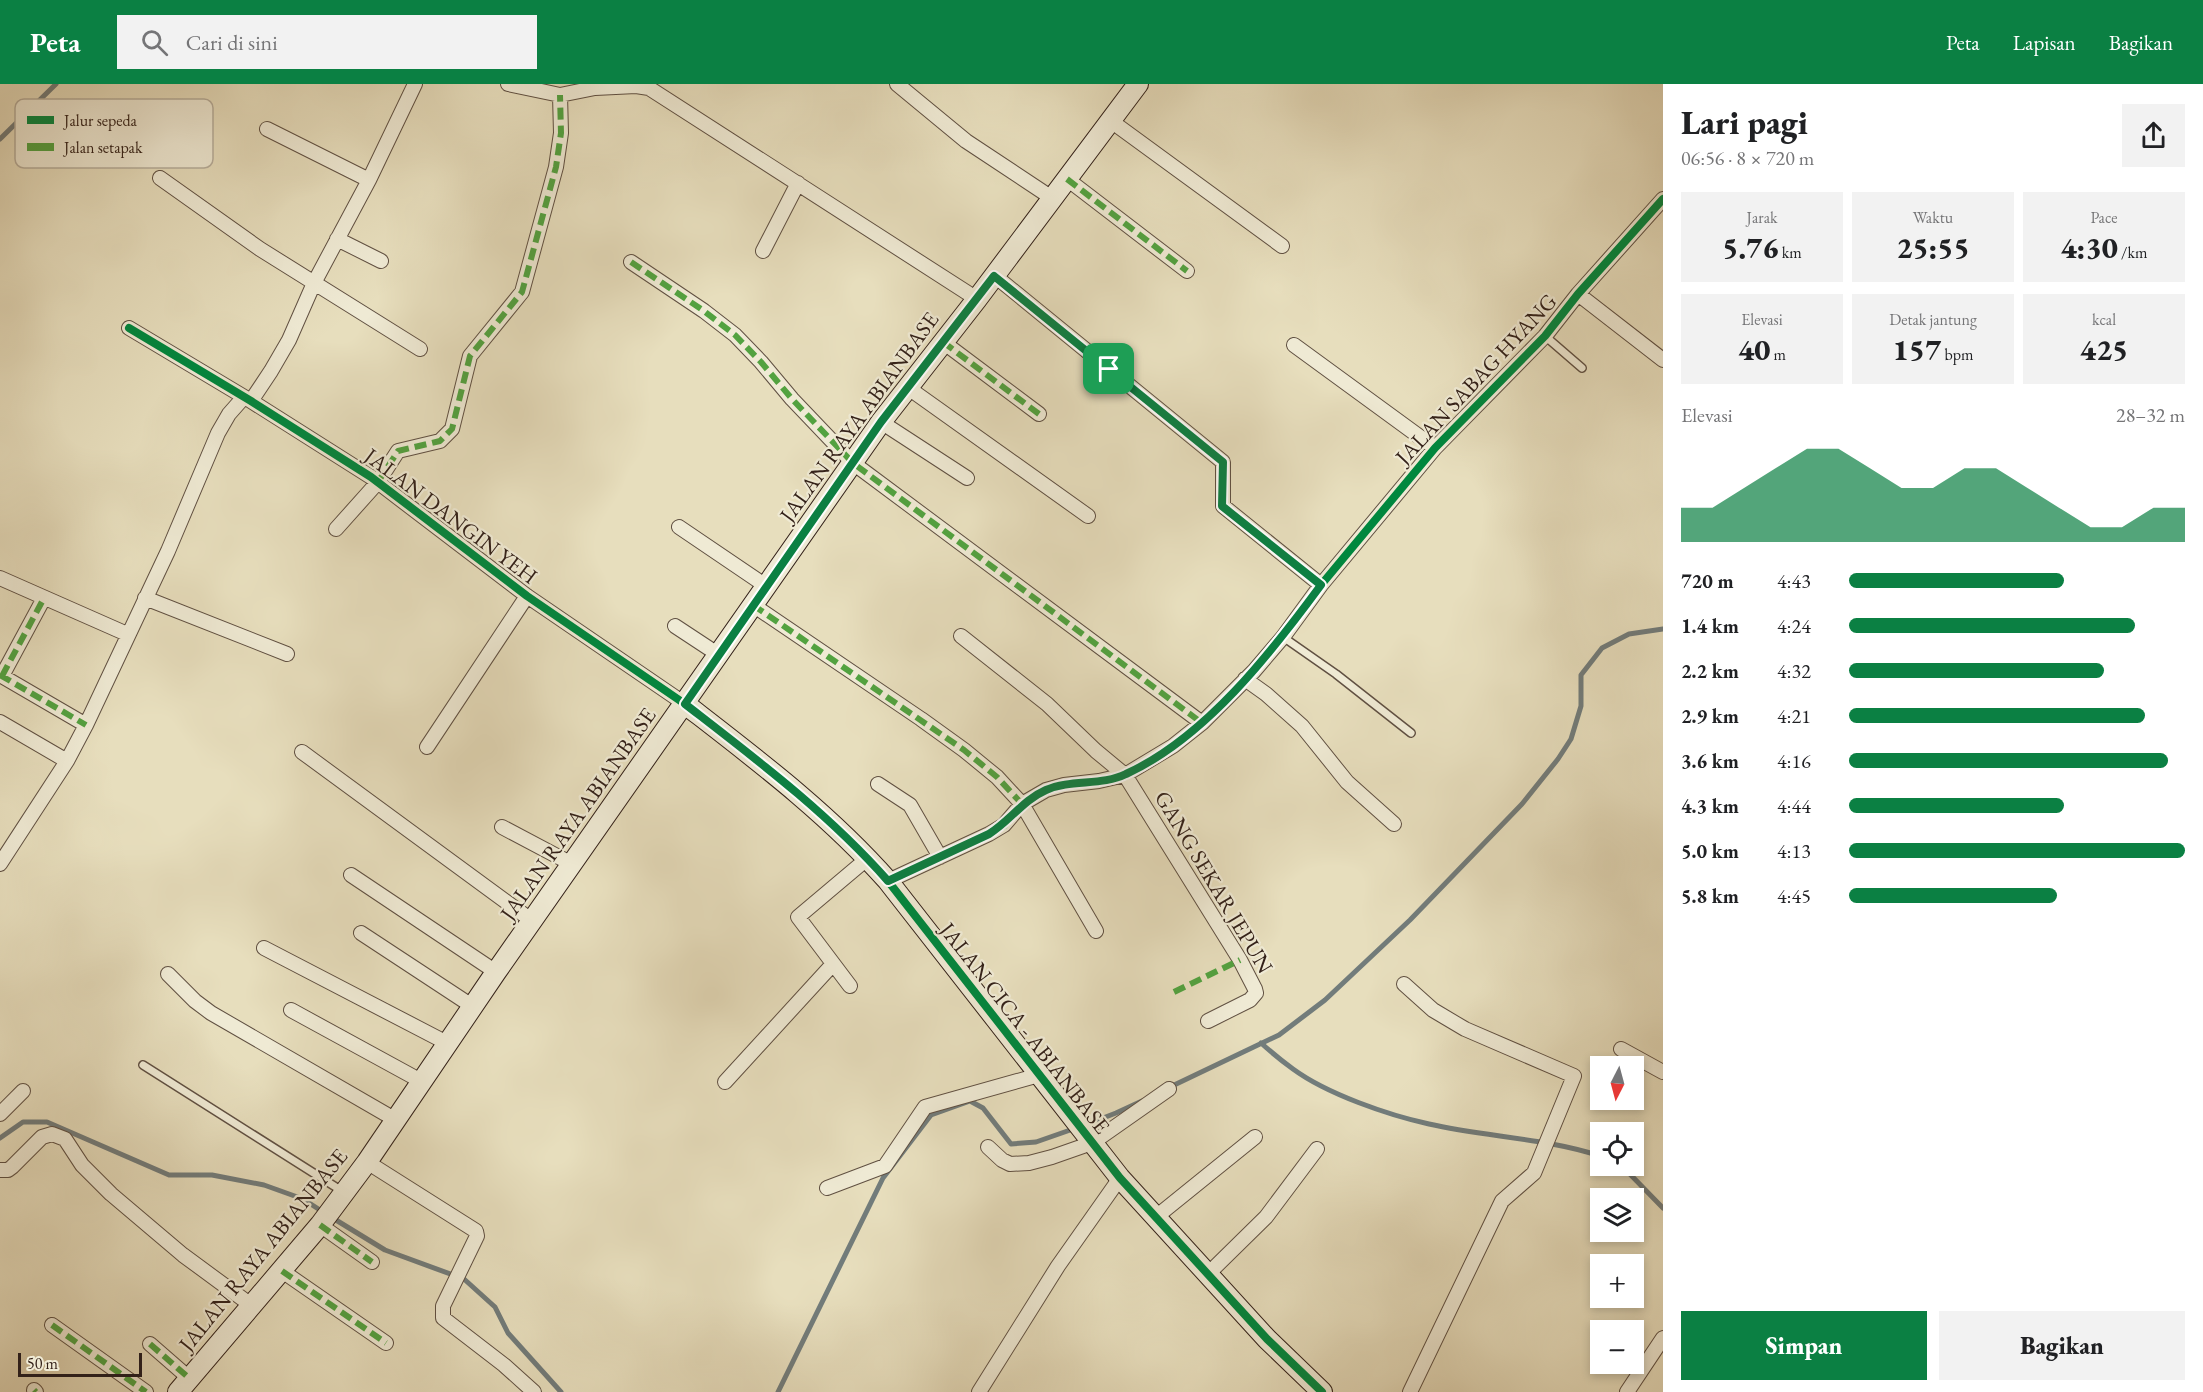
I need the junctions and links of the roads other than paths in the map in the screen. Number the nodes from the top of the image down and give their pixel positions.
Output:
1 (415, 84) edge
2 (508, 84) edge
3 (897, 84) edge
4 (1136, 85) edge
5 (560, 95) junction
6 (1111, 121) junction
7 (267, 129) dead end
8 (160, 178) dead end
9 (1067, 179) junction
10 (369, 180) junction
11 (798, 183) junction
12 (1052, 198) junction
13 (1663, 200) edge
14 (337, 239) junction
15 (1282, 246) dead end
16 (763, 251) dead end
17 (381, 261) dead end
18 (631, 262) dead end
19 (1187, 271) dead end
20 (994, 276) junction
21 (315, 283) junction
22 (1578, 294) junction
23 (977, 299) junction
24 (129, 328) dead end
25 (1545, 336) junction
26 (943, 342) junction
27 (1294, 345) dead end
28 (420, 349) dead end
29 (1663, 360) edge
30 (1582, 368) dead end
31 (907, 387) junction
32 (247, 399) junction
33 (1039, 414) dead end
34 (881, 422) junction
35 (1435, 448) junction
36 (853, 463) junction
37 (967, 478) dead end
38 (378, 482) junction
39 (1088, 516) dead end
40 (680, 527) dead end
41 (336, 529) dead end
42 (0, 578) edge
43 (1321, 585) junction
44 (766, 586) junction
45 (527, 596) junction
46 (44, 598) junction
47 (145, 598) junction
48 (753, 605) junction
49 (675, 626) dead end
50 (127, 634) junction
51 (961, 636) dead end
52 (1283, 637) junction
53 (286, 654) dead end
54 (719, 654) junction
55 (1, 676) edge
56 (1245, 679) junction
57 (685, 704) junction
58 (0, 722) edge
59 (1202, 723) junction
60 (86, 725) junction
61 (1411, 734) dead end
62 (427, 747) dead end
63 (302, 752) dead end
64 (67, 761) junction
65 (1125, 775) junction
66 (878, 784) dead end
67 (1022, 804) junction
68 (1394, 824) dead end
69 (502, 826) dead end
70 (940, 857) junction
71 (868, 858) junction
72 (0, 864) edge
73 (572, 864) junction
74 (351, 875) dead end
75 (888, 881) junction
76 (531, 920) junction
77 (1096, 931) dead end
78 (361, 933) dead end
79 (264, 948) dead end
80 (833, 964) junction
81 (496, 972) junction
82 (168, 974) dead end
83 (1404, 984) dead end
84 (850, 986) dead end
85 (472, 1006) junction
86 (291, 1010) dead end
87 (1208, 1021) dead end
88 (447, 1043) junction
89 (1621, 1049) dead end
90 (143, 1065) dead end
91 (1663, 1072) edge
92 (1038, 1075) junction
93 (421, 1081) junction
94 (725, 1082) dead end
95 (1169, 1089) dead end
96 (23, 1091) dead end
97 (0, 1114) edge
98 (396, 1120) junction
99 (1255, 1137) dead end
100 (1090, 1140) junction
101 (988, 1147) dead end
102 (1317, 1149) dead end
103 (367, 1162) junction
104 (0, 1170) edge
105 (1120, 1178) junction
106 (827, 1188) dead end
107 (341, 1197) junction
108 (1156, 1217) junction
109 (321, 1224) junction
110 (372, 1262) dead end
111 (282, 1271) junction
112 (1208, 1274) junction
113 (251, 1305) junction
114 (52, 1325) dead end
115 (1663, 1338) edge
116 (386, 1343) dead end
117 (150, 1344) dead end
118 (184, 1385) edge
119 (146, 1392) edge
120 (534, 1392) edge
121 (979, 1392) edge
122 (1322, 1392) edge
123 (1410, 1392) edge
124 (1627, 1392) edge

1 - 10 street
2 - 5 street
3 - 12 street
4 - 6 main road, JALAN RAYA ABIANBASE
5 - 11 street
5 - 38 street
6 - 9 main road, JALAN RAYA ABIANBASE
6 - 15 street
7 - 10 street
8 - 21 street
9 - 12 main road, JALAN RAYA ABIANBASE
9 - 19 street
10 - 14 street
11 - 16 street
11 - 23 street
12 - 20 main road, JALAN RAYA ABIANBASE
13 - 22 street, JALAN SABAG HYANG
14 - 17 street
14 - 21 street
18 - 36 street
20 - 23 main road, JALAN RAYA ABIANBASE
20 - 43 street
21 - 28 street
21 - 32 street
22 - 25 street, JALAN SABAG HYANG
22 - 29 street
23 - 26 main road, JALAN RAYA ABIANBASE
24 - 32 street, JALAN DANGIN YEH
25 - 30 lane
25 - 35 street, JALAN SABAG HYANG
26 - 31 main road, JALAN RAYA ABIANBASE
26 - 33 street
27 - 35 street
31 - 34 main road, JALAN RAYA ABIANBASE
31 - 39 street
32 - 38 street, JALAN DANGIN YEH
32 - 47 street
34 - 36 main road, JALAN RAYA ABIANBASE
34 - 37 street
35 - 43 street, JALAN SABAG HYANG
36 - 44 main road, JALAN RAYA ABIANBASE
36 - 59 street
38 - 41 street
38 - 45 street, JALAN DANGIN YEH
40 - 44 street
42 - 46 street
43 - 52 street, JALAN SABAG HYANG
44 - 48 main road, JALAN RAYA ABIANBASE
45 - 57 street, JALAN DANGIN YEH
45 - 62 street
46 - 50 street
46 - 55 street
47 - 50 street
47 - 53 street
48 - 54 main road, JALAN RAYA ABIANBASE
48 - 67 street
49 - 54 street
50 - 60 street
51 - 65 street
52 - 56 street, JALAN SABAG HYANG
52 - 61 lane
54 - 57 main road, JALAN RAYA ABIANBASE
55 - 60 street
56 - 59 street, JALAN SABAG HYANG
56 - 68 street
57 - 71 main road, JALAN CICA - ABIANBASE
57 - 73 main road, JALAN RAYA ABIANBASE
58 - 64 street
59 - 65 street, JALAN SABAG HYANG
60 - 64 street
63 - 76 street
64 - 72 street
65 - 67 street, JALAN SABAG HYANG
65 - 87 street, GANG SEKAR JEPUN
66 - 70 street
67 - 70 street, JALAN SABAG HYANG
67 - 77 street
69 - 73 street
70 - 75 street, JALAN SABAG HYANG
71 - 75 main road, JALAN CICA - ABIANBASE
71 - 80 street
73 - 76 main road, JALAN RAYA ABIANBASE
74 - 81 street
75 - 92 main road, JALAN CICA - ABIANBASE
76 - 81 main road, JALAN RAYA ABIANBASE
78 - 85 street
79 - 88 street
80 - 84 street
80 - 94 street
81 - 85 main road, JALAN RAYA ABIANBASE
82 - 98 street
83 - 123 street
85 - 88 main road, JALAN RAYA ABIANBASE
86 - 93 street
88 - 93 main road, JALAN RAYA ABIANBASE
89 - 91 street
90 - 107 lane
92 - 100 main road, JALAN CICA - ABIANBASE
92 - 106 street
93 - 98 main road, JALAN RAYA ABIANBASE
95 - 100 street
96 - 97 street
98 - 103 main road, JALAN RAYA ABIANBASE
99 - 108 street
100 - 101 street
100 - 105 main road, JALAN CICA - ABIANBASE
102 - 112 street
103 - 107 main road, JALAN RAYA ABIANBASE
103 - 120 street
104 - 113 street
105 - 108 main road, JALAN CICA - ABIANBASE
105 - 121 street
107 - 109 main road, JALAN RAYA ABIANBASE
108 - 112 main road, JALAN CICA - ABIANBASE
109 - 110 street
109 - 111 main road, JALAN RAYA ABIANBASE
111 - 113 main road, JALAN RAYA ABIANBASE
111 - 116 street
112 - 122 main road, JALAN CICA - ABIANBASE
113 - 118 main road, JALAN RAYA ABIANBASE
114 - 119 street
115 - 124 street
117 - 118 street

